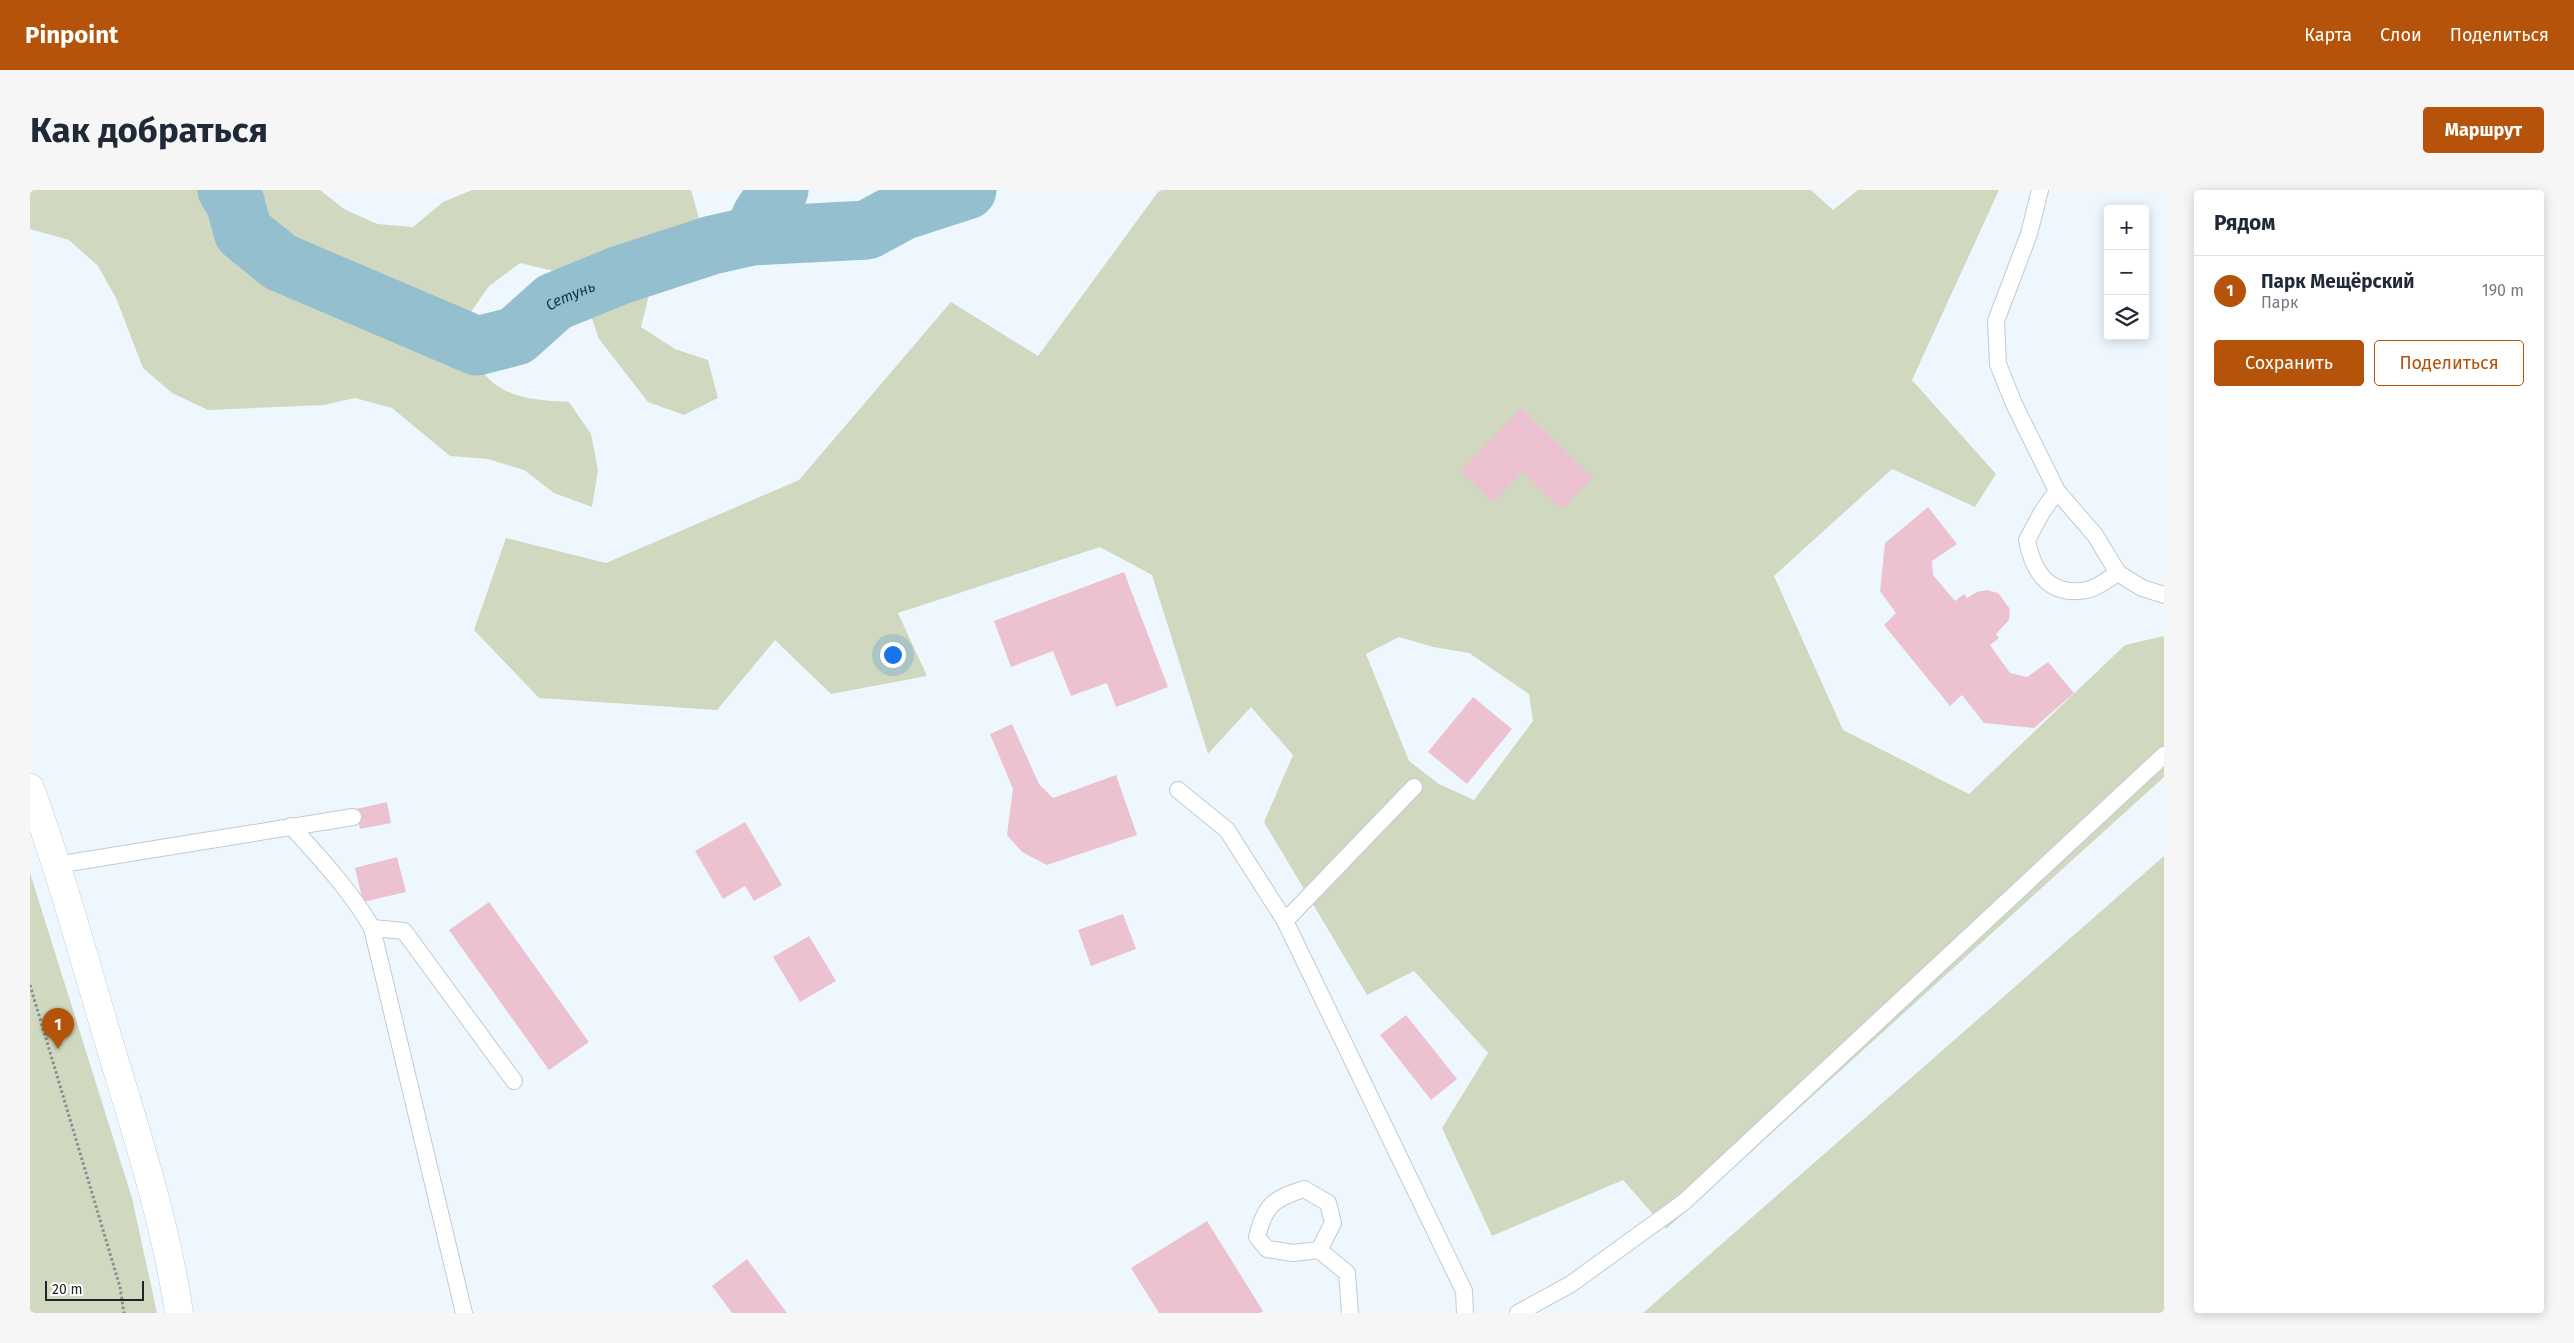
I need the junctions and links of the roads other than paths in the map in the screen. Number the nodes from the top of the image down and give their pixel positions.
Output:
1 (2040, 190) edge
2 (2057, 491) junction
3 (2118, 574) junction
4 (2164, 595) edge
5 (2164, 755) edge
6 (1414, 787) dead end
7 (30, 788) edge
8 (1178, 790) dead end
9 (353, 817) dead end
10 (291, 826) junction
11 (56, 865) junction
12 (1285, 922) junction
13 (372, 928) junction
14 (514, 1081) dead end
15 (1319, 1250) junction
16 (179, 1313) edge
17 (464, 1313) edge
18 (1350, 1313) edge
19 (1466, 1313) edge
20 (1518, 1313) edge

1 - 2 lane
2 - 3 lane
2 - 3 lane
3 - 4 lane
5 - 20 lane
6 - 12 lane
7 - 11 street
8 - 12 lane
9 - 10 lane
10 - 11 lane
10 - 13 lane
11 - 16 street
12 - 19 lane
13 - 14 lane
13 - 17 lane
15 - 15 lane
15 - 18 lane

